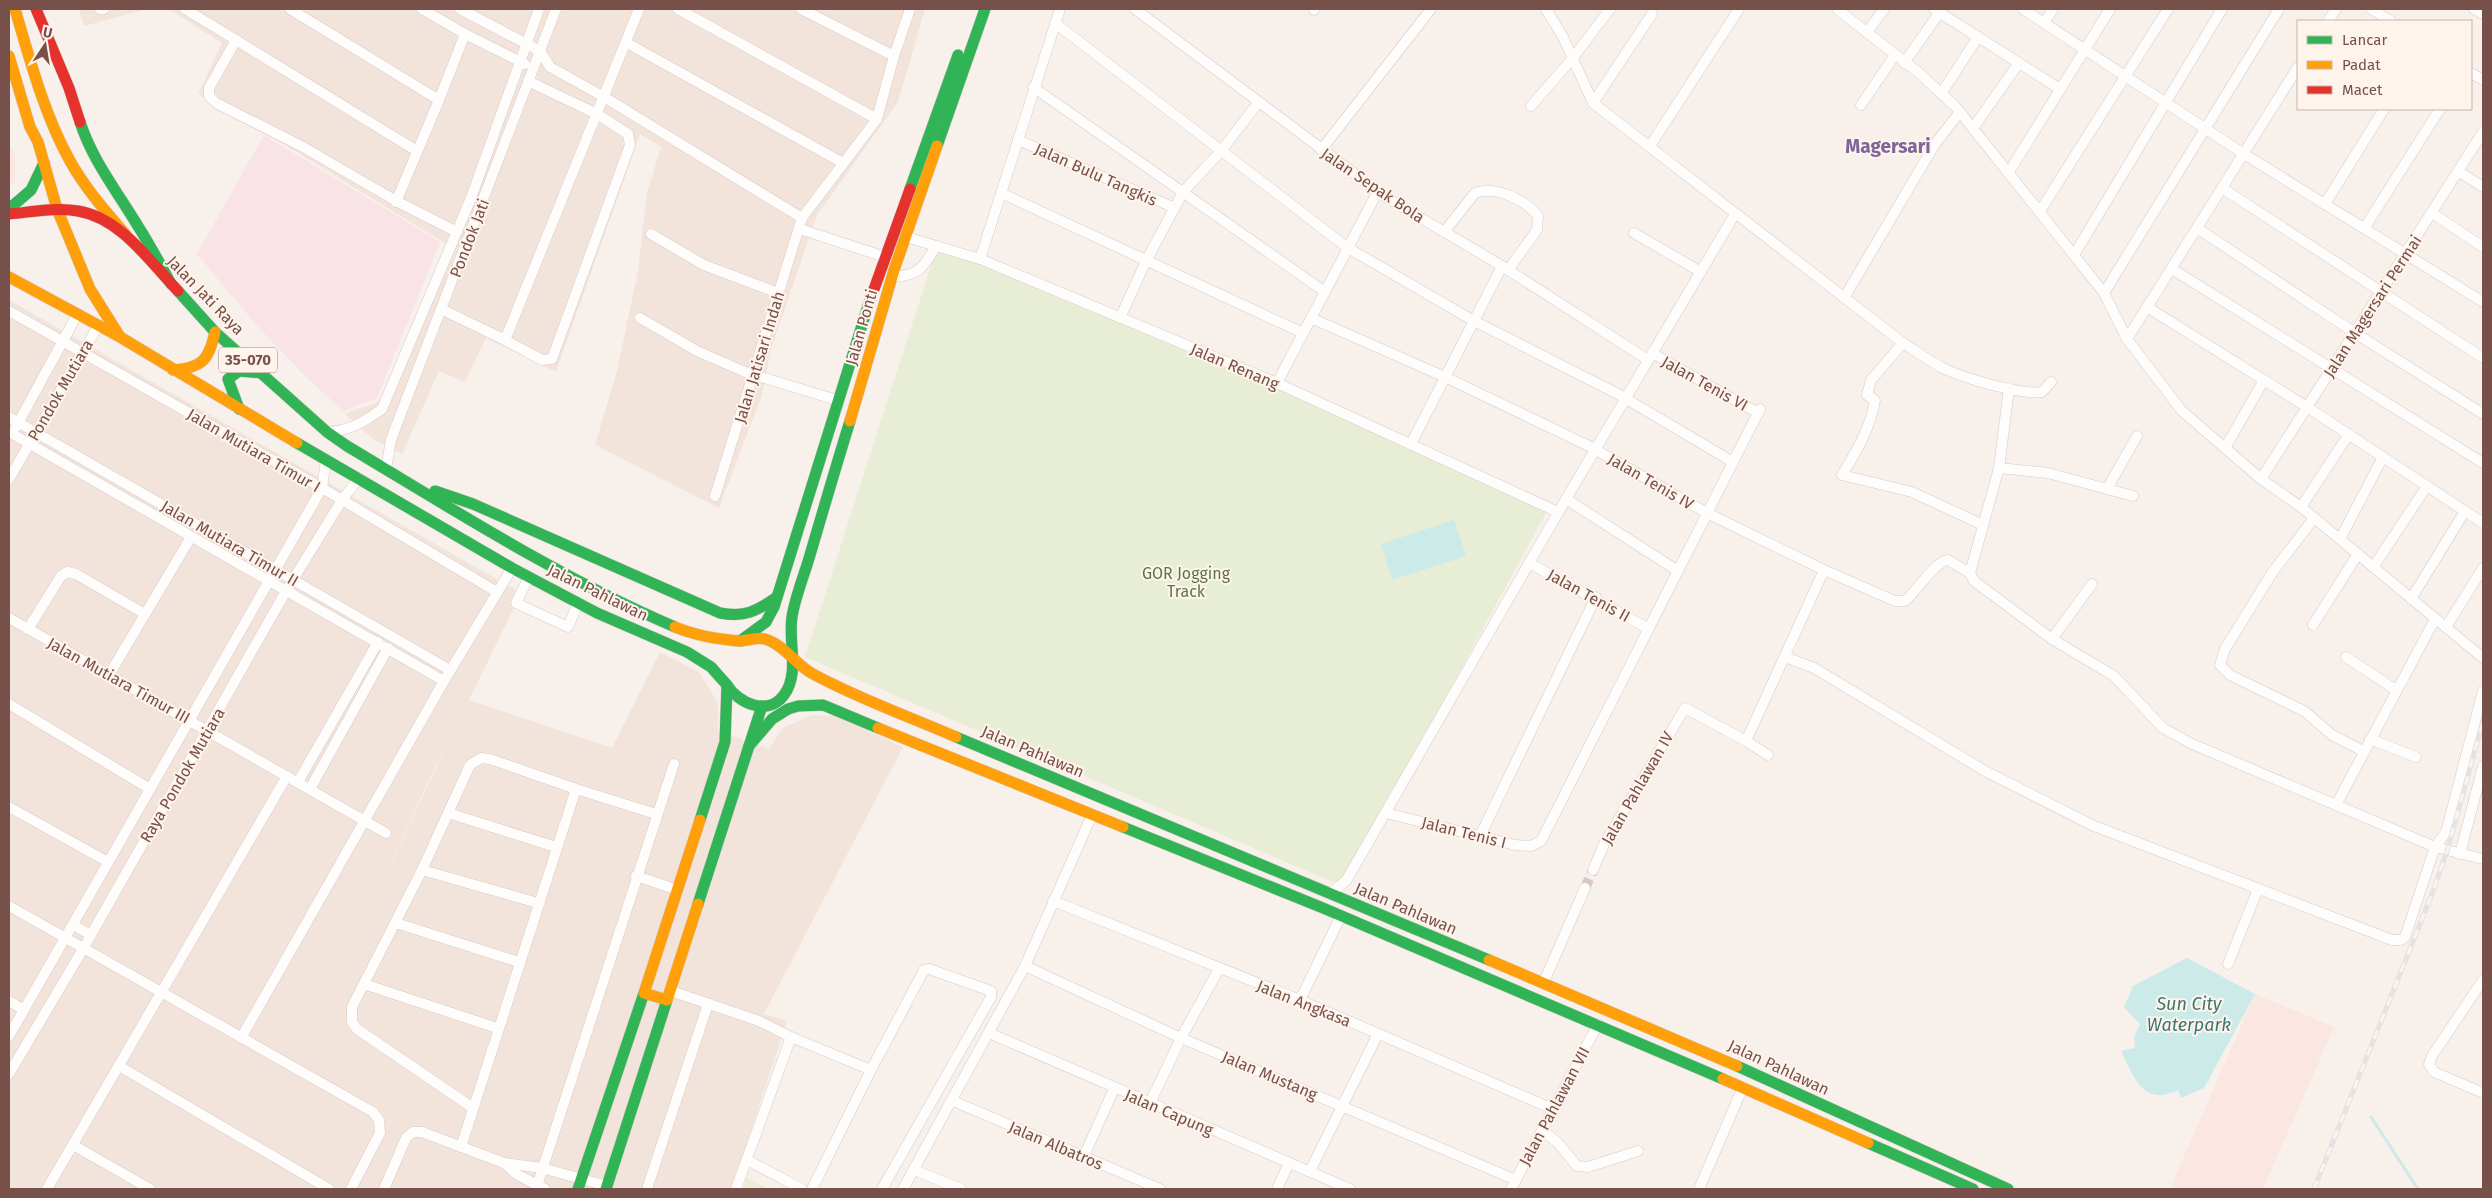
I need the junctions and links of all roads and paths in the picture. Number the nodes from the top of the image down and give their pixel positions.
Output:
1 (15, 9) edge
2 (36, 9) edge
3 (100, 9) edge
4 (104, 9) edge
5 (185, 9) edge
6 (290, 9) edge
7 (422, 9) edge
8 (461, 9) edge
9 (539, 9) edge
10 (556, 9) edge
11 (639, 9) edge
12 (678, 9) edge
13 (801, 9) edge
14 (910, 9) edge
15 (975, 9) edge
16 (985, 9) edge
17 (1060, 9) edge
18 (1135, 9) edge
19 (1431, 9) edge
20 (1546, 9) edge
21 (1610, 9) edge
22 (1739, 9) edge
23 (1837, 9) edge
24 (1884, 9) edge
25 (2023, 9) edge
26 (2053, 9) edge
27 (2110, 9) edge
28 (2168, 9) edge
29 (2222, 9) edge
30 (2279, 9) edge
31 (2336, 9) edge
32 (2371, 9) edge
33 (2474, 9) edge
34 (1937, 11) edge
35 (1652, 14) dead end
36 (2483, 14) edge
37 (2329, 20) edge
38 (2389, 20) edge
39 (1055, 23) junction
40 (2044, 23) junction
41 (1867, 32) junction
42 (465, 34) junction
43 (1978, 37) junction
44 (236, 40) junction
45 (627, 43) junction
46 (526, 44) junction
47 (2084, 50) junction
48 (540, 51) junction
49 (1895, 55) junction
50 (9, 56) edge
51 (894, 56) junction
52 (1572, 59) junction
53 (519, 62) junction
54 (1904, 63) junction
55 (2019, 63) junction
56 (550, 67) junction
57 (533, 68) junction
58 (2297, 69) edge
59 (2472, 74) edge
60 (2125, 77) junction
61 (528, 80) junction
62 (2483, 80) edge
63 (1034, 87) junction
64 (2060, 89) junction
65 (1941, 94) junction
66 (604, 97) junction
67 (9, 99) edge
68 (439, 100) junction
69 (2166, 102) junction
70 (1258, 103) junction
71 (1593, 103) junction
72 (1861, 105) dead end
73 (1531, 106) dead end
74 (2383, 110) edge
75 (2439, 110) edge
76 (1960, 112) junction
77 (597, 114) junction
78 (877, 118) junction
79 (30, 127) junction
80 (1973, 128) junction
81 (2206, 128) junction
82 (2482, 135) edge
83 (1018, 140) junction
84 (1650, 146) junction
85 (1321, 150) junction
86 (1221, 151) junction
87 (417, 152) junction
88 (2244, 154) junction
89 (44, 163) junction
90 (843, 163) junction
91 (2458, 171) junction
92 (2009, 172) junction
93 (2483, 187) edge
94 (2222, 188) junction
95 (1183, 192) junction
96 (1378, 192) junction
97 (1001, 193) junction
98 (396, 202) junction
99 (2326, 204) junction
100 (1175, 208) junction
101 (9, 209) edge
102 (58, 210) junction
103 (2040, 211) junction
104 (2432, 213) junction
105 (9, 214) edge
106 (1735, 214) junction
107 (802, 218) junction
108 (2197, 228) junction
109 (2365, 228) junction
110 (800, 229) junction
111 (457, 232) junction
112 (1444, 232) junction
113 (1634, 233) dead end
114 (126, 234) junction
115 (650, 234) dead end
116 (906, 237) junction
117 (936, 246) junction
118 (2483, 247) edge
119 (1348, 248) junction
120 (2406, 254) junction
121 (2074, 255) junction
122 (885, 257) junction
123 (980, 259) junction
124 (1146, 261) junction
125 (1505, 268) junction
126 (2172, 269) junction
127 (1701, 272) junction
128 (893, 276) junction
129 (9, 277) edge
130 (171, 284) junction
131 (1325, 292) junction
132 (2381, 292) junction
133 (778, 293) junction
134 (2104, 293) junction
135 (1844, 298) junction
136 (2483, 302) edge
137 (2147, 307) junction
138 (441, 309) junction
139 (9, 311) edge
140 (77, 315) junction
141 (864, 316) junction
142 (640, 318) dead end
143 (1120, 318) junction
144 (1311, 318) junction
145 (879, 320) junction
146 (1474, 321) junction
147 (98, 326) junction
148 (215, 332) junction
149 (2355, 333) junction
150 (1303, 334) junction
151 (120, 337) junction
152 (2127, 339) junction
153 (505, 340) junction
154 (63, 342) junction
155 (1903, 344) junction
156 (82, 352) junction
157 (1650, 357) junction
158 (2483, 358) edge
159 (2332, 369) junction
160 (174, 370) junction
161 (263, 373) junction
162 (756, 376) junction
163 (1445, 377) junction
164 (2264, 380) junction
165 (2051, 382) dead end
166 (1277, 383) junction
167 (2009, 388) junction
168 (1625, 398) junction
169 (837, 400) junction
170 (2307, 407) junction
171 (239, 409) junction
172 (382, 409) junction
173 (2483, 414) edge
174 (400, 416) junction
175 (9, 417) edge
176 (18, 422) junction
177 (35, 432) junction
178 (327, 432) junction
179 (2349, 434) junction
180 (10, 435) edge
181 (2137, 436) dead end
182 (29, 444) junction
183 (1411, 444) junction
184 (2225, 448) junction
185 (1595, 449) junction
186 (2384, 457) junction
187 (326, 460) junction
188 (1733, 462) junction
189 (2483, 463) edge
190 (1999, 468) junction
191 (386, 469) junction
192 (359, 478) junction
193 (2262, 479) junction
194 (9, 480) edge
195 (405, 480) junction
196 (2427, 486) junction
197 (322, 488) junction
198 (2106, 489) junction
199 (715, 496) dead end
200 (2133, 496) dead end
201 (1566, 499) junction
202 (342, 500) junction
203 (2300, 506) junction
204 (2465, 511) junction
205 (1558, 512) junction
206 (1707, 513) junction
207 (2314, 518) junction
208 (2483, 523) edge
209 (1983, 525) junction
210 (191, 537) junction
211 (2340, 539) junction
212 (2358, 554) junction
213 (1529, 563) junction
214 (2374, 566) junction
215 (512, 568) junction
216 (2483, 568) edge
217 (276, 569) junction
218 (1824, 570) junction
219 (1678, 571) junction
220 (1970, 573) junction
221 (529, 577) junction
222 (294, 580) junction
223 (269, 581) junction
224 (2092, 584) dead end
225 (286, 591) junction
226 (497, 592) junction
227 (777, 597) junction
228 (1596, 598) junction
229 (2411, 599) junction
230 (578, 603) junction
231 (145, 614) junction
232 (9, 618) edge
233 (2435, 619) junction
234 (2312, 625) dead end
235 (1649, 628) junction
236 (2446, 628) junction
237 (28, 629) junction
238 (2052, 639) junction
239 (740, 641) junction
240 (378, 642) junction
241 (388, 648) junction
242 (1785, 657) junction
243 (2346, 657) dead end
244 (2483, 658) edge
245 (792, 660) junction
246 (450, 670) junction
247 (109, 675) junction
248 (444, 681) junction
249 (727, 685) junction
250 (2396, 690) junction
251 (2483, 691) edge
252 (9, 704) edge
253 (762, 706) junction
254 (191, 720) junction
255 (207, 730) junction
256 (2370, 739) junction
257 (1746, 740) junction
258 (749, 746) junction
259 (2363, 752) junction
260 (1768, 755) dead end
261 (2416, 757) dead end
262 (674, 764) dead end
263 (2483, 766) edge
264 (287, 776) junction
265 (298, 782) junction
266 (150, 789) junction
267 (310, 789) junction
268 (575, 791) junction
269 (2336, 805) junction
270 (9, 806) edge
271 (448, 813) junction
272 (1386, 813) junction
273 (1092, 815) junction
274 (655, 816) junction
275 (366, 821) junction
276 (386, 833) dead end
277 (1480, 836) junction
278 (556, 847) junction
279 (2435, 847) junction
280 (2460, 854) junction
281 (2483, 859) edge
282 (108, 862) junction
283 (422, 870) junction
284 (1593, 870) tunnel mouth
285 (636, 876) junction
286 (1346, 882) junction
287 (1585, 888) tunnel mouth
288 (675, 889) junction
289 (2258, 889) junction
290 (1331, 893) junction
291 (1053, 901) junction
292 (1350, 901) junction
293 (538, 903) junction
294 (9, 906) edge
295 (1341, 916) junction
296 (396, 923) junction
297 (73, 925) junction
298 (91, 935) junction
299 (65, 939) junction
300 (83, 949) junction
301 (519, 962) junction
302 (2228, 964) dead end
303 (1026, 966) junction
304 (1219, 969) junction
305 (2483, 980) edge
306 (364, 984) junction
307 (1544, 984) junction
308 (161, 993) junction
309 (644, 993) junction
310 (669, 996) junction
311 (1300, 1000) junction
312 (9, 1001) edge
313 (708, 1004) junction
314 (24, 1010) junction
315 (1598, 1024) junction
316 (497, 1028) junction
317 (989, 1033) junction
318 (1378, 1034) junction
319 (9, 1036) edge
320 (791, 1037) junction
321 (241, 1038) junction
322 (1180, 1038) junction
323 (1685, 1043) junction
324 (1707, 1052) junction
325 (1678, 1058) junction
326 (119, 1066) junction
327 (1699, 1067) junction
328 (871, 1070) junction
329 (9, 1074) edge
330 (1743, 1087) junction
331 (1114, 1088) junction
332 (2483, 1094) edge
333 (953, 1101) junction
334 (1150, 1103) junction
335 (1343, 1105) junction
336 (473, 1108) junction
337 (1553, 1109) junction
338 (1542, 1130) junction
339 (73, 1145) junction
340 (461, 1147) junction
341 (1638, 1151) dead end
342 (1084, 1156) junction
343 (747, 1160) junction
344 (504, 1163) junction
345 (1289, 1163) junction
346 (542, 1168) junction
347 (914, 1170) junction
348 (1310, 1171) junction
349 (582, 1178) junction
350 (1513, 1185) edge
351 (539, 1188) edge
352 (606, 1188) edge
353 (48, 1189) edge
354 (150, 1189) edge
355 (329, 1189) edge
356 (351, 1189) edge
357 (384, 1189) edge
358 (578, 1189) edge
359 (647, 1189) edge
360 (736, 1189) edge
361 (802, 1189) edge
362 (812, 1189) edge
363 (882, 1189) edge
364 (903, 1189) edge
365 (961, 1189) edge
366 (1160, 1189) edge
367 (1276, 1189) edge
368 (1348, 1189) edge
369 (1699, 1189) edge
370 (1973, 1189) edge
371 (2008, 1189) edge

1 - 114 main road
2 - 130 main road
3 - 4 street
5 - 44 street
6 - 68 street
7 - 42 street
8 - 46 street
9 - 46 street, Pondok Jati
10 - 48 street, Pondok Jati
11 - 45 street
12 - 78 street
13 - 51 street
14 - 51 street
15 - 122 main road, Jalan Ponti
16 - 116 main road, Jalan Ponti
17 - 39 street
18 - 70 street, Jalan Sepak Bola
19 - 85 street
20 - 52 street
21 - 52 street
22 - 84 street
23 - 41 street
24 - 41 street
25 - 40 street
26 - 40 street
27 - 47 street
28 - 60 street
29 - 69 street
30 - 81 street
31 - 37 street
32 - 38 street
33 - 36 street
34 - 43 street
34 - 54 street
35 - 71 street
39 - 63 street
39 - 86 street
40 - 47 street
41 - 49 street
42 - 53 street
42 - 68 street
43 - 55 street
43 - 65 street
44 - 87 street
44 - 98 street
45 - 66 street
45 - 90 street
46 - 48 street
46 - 53 street, Pondok Jati
47 - 60 street
47 - 64 street
48 - 56 street
48 - 57 street, Pondok Jati
49 - 54 street
49 - 72 street
50 - 79 main road
51 - 78 street
52 - 71 street
52 - 73 street
53 - 57 street
53 - 111 street, Pondok Jati
54 - 65 street
55 - 64 street
55 - 80 street
56 - 57 street
56 - 66 street
57 - 61 street, Pondok Jati
58 - 88 street
59 - 62 street
60 - 69 street
60 - 103 street
61 - 77 street
61 - 138 street, Pondok Jati
63 - 83 street
63 - 95 street
64 - 92 street
65 - 76 street
66 - 77 street
66 - 107 street
67 - 79 main road
68 - 87 street
69 - 81 street
69 - 121 street
70 - 85 street, Jalan Sepak Bola
70 - 86 street
71 - 84 street
74 - 99 street
75 - 109 street
76 - 80 street
76 - 135 street
77 - 153 street
77 - 153 street
78 - 90 street
79 - 89 main road
80 - 92 street
81 - 88 street
81 - 134 street
82 - 91 street, Jalan Magersari Permai
83 - 97 street
83 - 100 street, Jalan Bulu Tangkis
84 - 106 street
85 - 96 street, Jalan Sepak Bola
86 - 95 street
86 - 119 street
87 - 98 street
88 - 94 street
88 - 99 street
89 - 101 main road
89 - 102 main road
90 - 107 street
91 - 93 street
91 - 104 street, Jalan Magersari Permai
92 - 103 street
94 - 108 street
94 - 132 street
95 - 100 street
95 - 131 street
96 - 112 street, Jalan Sepak Bola
96 - 119 street
97 - 123 street
97 - 124 street
98 - 111 street
99 - 109 street
100 - 124 street
102 - 105 main road, Jalan Jati Raya / 35-070
102 - 114 main road, Jalan Jati Raya / 35-070
102 - 151 main road
103 - 121 street
104 - 118 street
104 - 120 street, Jalan Magersari Permai
106 - 127 street
106 - 135 street
107 - 110 street, Jalan Jatisari Indah
108 - 126 street
108 - 149 street
109 - 120 street
110 - 122 street
110 - 133 street, Jalan Jatisari Indah
111 - 172 street, Pondok Jati
112 - 125 street, Jalan Sepak Bola
112 - 125 street
113 - 127 street
114 - 130 main road, Jalan Jati Raya / 35-070
115 - 133 street
116 - 117 street, Jalan Renang
116 - 128 main road, Jalan Ponti
117 - 123 street, Jalan Renang
117 - 128 street
119 - 131 street
119 - 146 street
120 - 132 street, Jalan Magersari Permai
120 - 136 street
121 - 134 street
122 - 141 main road, Jalan Ponti
123 - 143 street, Jalan Renang
124 - 143 street
124 - 150 street
125 - 146 street
125 - 157 street, Jalan Sepak Bola
126 - 137 street
126 - 159 street
127 - 157 street
128 - 145 main road, Jalan Ponti
129 - 140 main road, 35-070
130 - 148 main road, Jalan Jati Raya / 35-070
131 - 144 street
132 - 149 street, Jalan Magersari Permai
132 - 158 street
133 - 162 street, Jalan Jatisari Indah
134 - 152 street
135 - 155 street
137 - 152 street
137 - 164 street
138 - 153 street
138 - 174 street, Pondok Jati
139 - 154 street, Jalan Mutiara Timur I
140 - 147 main road, 35-070
140 - 154 street, Pondok Mutiara
141 - 145 main road
141 - 169 main road, Jalan Ponti
142 - 162 street
143 - 166 street, Jalan Renang
144 - 150 street
144 - 163 street, Jalan Tenis IV
145 - 245 main road, Jalan Ponti
146 - 163 street
146 - 168 street
147 - 151 main road, 35-070
147 - 156 street, Pondok Mutiara
148 - 160 main road
148 - 161 main road, Jalan Jati Raya / 35-070
149 - 159 street, Jalan Magersari Permai
149 - 173 street
150 - 166 street
151 - 160 main road, 35-070
152 - 184 street
154 - 156 street, Jalan Mutiara Timur I
154 - 176 street, Pondok Mutiara
155 - 167 street
155 - 209 street
156 - 177 street, Pondok Mutiara
156 - 197 street, Jalan Mutiara Timur I
157 - 168 street
157 - 188 street, Jalan Tenis VI
159 - 170 street, Jalan Magersari Permai
159 - 189 street
160 - 171 main road, 35-070
161 - 171 main road
161 - 178 main road, Jalan Jati Raya / 35-070
162 - 169 street
162 - 199 street, Jalan Jatisari Indah
163 - 183 street
163 - 185 street, Jalan Tenis IV
164 - 170 street
164 - 184 street
165 - 167 street
166 - 183 street, Jalan Renang
167 - 190 street
168 - 185 street
168 - 188 street
169 - 227 main road, Jalan Ponti
170 - 179 street
170 - 193 street, Jalan Magersari Permai
171 - 187 main road, 35-070
172 - 174 street
172 - 178 street
174 - 191 street, Pondok Jati
175 - 176 street, Jalan Mutiara Timur II
176 - 177 street, Jalan Mutiara Timur II
176 - 180 street, Pondok Mutiara
177 - 182 street, Pondok Mutiara
177 - 217 street, Jalan Mutiara Timur II
178 - 191 main road, Jalan Jati Raya / 35-070
179 - 186 street
179 - 203 street
180 - 182 street, Jalan Mutiara Timur II
181 - 198 street
182 - 194 street, Pondok Mutiara
182 - 210 street, Jalan Mutiara Timur II
183 - 205 street, Jalan Renang
184 - 193 street
185 - 201 street
185 - 206 street, Jalan Tenis IV
186 - 196 street
186 - 211 street
187 - 192 main road, 35-070
187 - 197 street, Raya Pondok Mutiara
188 - 206 street
190 - 198 street
190 - 209 street
191 - 195 main road, Jalan Pahlawan
192 - 202 street, Raya Pondok Mutiara
192 - 215 main road, Jalan Pahlawan
193 - 203 street
195 - 227 main road
195 - 239 main road, Jalan Pahlawan
196 - 204 street
196 - 214 street
197 - 202 street, Jalan Mutiara Timur I
197 - 217 street, Raya Pondok Mutiara
198 - 200 street
201 - 205 street
201 - 219 street
202 - 222 street, Raya Pondok Mutiara
202 - 226 street, Jalan Mutiara Timur I
203 - 207 street
204 - 208 street
204 - 229 street
205 - 213 street
206 - 218 street, Jalan Tenis IV
206 - 219 street
207 - 211 street
207 - 259 street
209 - 220 street
210 - 223 street, Jalan Mutiara Timur II
210 - 231 street
211 - 212 street
212 - 214 street
212 - 234 street
213 - 228 street, Jalan Tenis II
213 - 272 street
214 - 229 street
215 - 221 main road, Jalan Pahlawan
215 - 226 street
216 - 236 street
217 - 222 street, Jalan Mutiara Timur II
217 - 223 street, Raya Pondok Mutiara
218 - 220 street, Jalan Tenis IV
218 - 242 street
219 - 235 street
220 - 238 street
221 - 230 main road, Jalan Pahlawan
221 - 230 street
222 - 225 street, Raya Pondok Mutiara
222 - 246 street, Jalan Mutiara Timur II
223 - 225 street, Jalan Mutiara Timur II
223 - 254 street, Raya Pondok Mutiara
224 - 238 street
225 - 240 street, Jalan Mutiara Timur II
225 - 255 street, Raya Pondok Mutiara
226 - 246 street
227 - 239 main road, Jalan Ponti
228 - 235 street, Jalan Tenis II
228 - 277 street
229 - 233 street
230 - 249 main road, Jalan Pahlawan
231 - 237 street
231 - 247 street
232 - 237 street, Jalan Mutiara Timur III
233 - 236 street
233 - 250 street
235 - 277 street, Jalan Tenis I
236 - 244 street
237 - 247 street, Jalan Mutiara Timur III
238 - 269 street
239 - 245 main road, Jalan Pahlawan
240 - 241 street, Jalan Mutiara Timur II
240 - 265 street
241 - 248 street, Jalan Mutiara Timur II
241 - 267 street
242 - 257 street
242 - 289 street
243 - 250 street
245 - 253 main road
245 - 290 main road, Jalan Pahlawan
246 - 248 street
247 - 254 street, Jalan Mutiara Timur III
248 - 275 street
249 - 253 main road, Jalan Pahlawan
249 - 288 main road
250 - 256 street
251 - 279 street
252 - 266 street
253 - 258 main road
254 - 255 street, Jalan Mutiara Timur III
254 - 266 street, Raya Pondok Mutiara
255 - 264 street, Jalan Mutiara Timur III
255 - 298 street, Raya Pondok Mutiara
256 - 259 street
256 - 261 street
257 - 260 street
257 - 284 street, Jalan Pahlawan IV
258 - 273 main road, Jalan Pahlawan
258 - 310 main road
259 - 269 street
262 - 274 street
263 - 280 street
264 - 265 street, Jalan Mutiara Timur III
264 - 308 street
265 - 267 street, Jalan Mutiara Timur III
266 - 282 street, Raya Pondok Mutiara
267 - 275 street, Jalan Mutiara Timur III
268 - 271 street
268 - 274 street
268 - 278 street
269 - 279 street
270 - 282 street
271 - 278 street
271 - 283 street
272 - 277 street, Jalan Tenis I
272 - 286 street
273 - 291 street
273 - 295 main road, Jalan Pahlawan
274 - 285 street
275 - 276 street, Jalan Mutiara Timur III
275 - 321 street
278 - 293 street
279 - 280 street
279 - 289 street
280 - 281 street
282 - 297 street, Raya Pondok Mutiara
283 - 293 street
283 - 296 street
285 - 288 street
285 - 346 street
286 - 290 street
286 - 292 street
287 - 307 street
288 - 309 main road
289 - 302 street
290 - 292 main road, Jalan Pahlawan
291 - 303 street
291 - 304 street, Jalan Angkasa
292 - 307 main road, Jalan Pahlawan
293 - 301 street
294 - 299 street
295 - 311 street
295 - 315 main road, Jalan Pahlawan
296 - 301 street
296 - 306 street
297 - 298 street
297 - 299 street, Raya Pondok Mutiara
298 - 300 street, Raya Pondok Mutiara
299 - 300 street
299 - 314 street, Raya Pondok Mutiara
300 - 308 street
300 - 329 street, Raya Pondok Mutiara
301 - 316 street
303 - 317 street
303 - 322 street, Jalan Mustang
304 - 311 street, Jalan Angkasa
304 - 322 street
305 - 332 street
306 - 316 street
306 - 336 street
307 - 323 main road, Jalan Pahlawan
308 - 321 street
308 - 326 street
309 - 310 main road
309 - 349 main road
310 - 313 street
310 - 352 main road
311 - 318 street, Jalan Angkasa
312 - 314 street
313 - 320 street
313 - 359 street
314 - 319 street, Raya Pondok Mutiara
315 - 325 main road, Jalan Pahlawan
315 - 337 street, Jalan Pahlawan VII
316 - 336 street
317 - 331 street, Jalan Capung
317 - 333 street
318 - 335 street
318 - 337 street, Jalan Angkasa
320 - 328 street
320 - 343 street
321 - 356 street
322 - 334 street
322 - 335 street, Jalan Mustang
323 - 324 main road, Jalan Pahlawan
323 - 325 main road
324 - 327 main road
324 - 371 main road, Jalan Pahlawan
325 - 327 main road, Jalan Pahlawan
326 - 339 street
326 - 355 street
327 - 330 main road, Jalan Pahlawan
328 - 362 street
328 - 363 street
330 - 369 street
330 - 370 main road, Jalan Pahlawan
331 - 334 street, Jalan Capung
331 - 342 street
333 - 342 street, Jalan Albatros
333 - 347 street
334 - 345 street, Jalan Capung
335 - 348 street
335 - 350 street, Jalan Mustang
336 - 340 street
337 - 338 street, Jalan Pahlawan VII
338 - 341 street
338 - 350 street, Jalan Pahlawan VII
339 - 353 street
339 - 354 street
340 - 344 street
340 - 357 street
342 - 366 street, Jalan Albatros
343 - 360 street
343 - 361 street
344 - 346 street
344 - 351 street
345 - 348 street, Jalan Capung
345 - 367 street
346 - 349 street
346 - 351 street
347 - 364 street
347 - 365 street
348 - 368 street, Jalan Capung
349 - 352 street
349 - 358 main road

